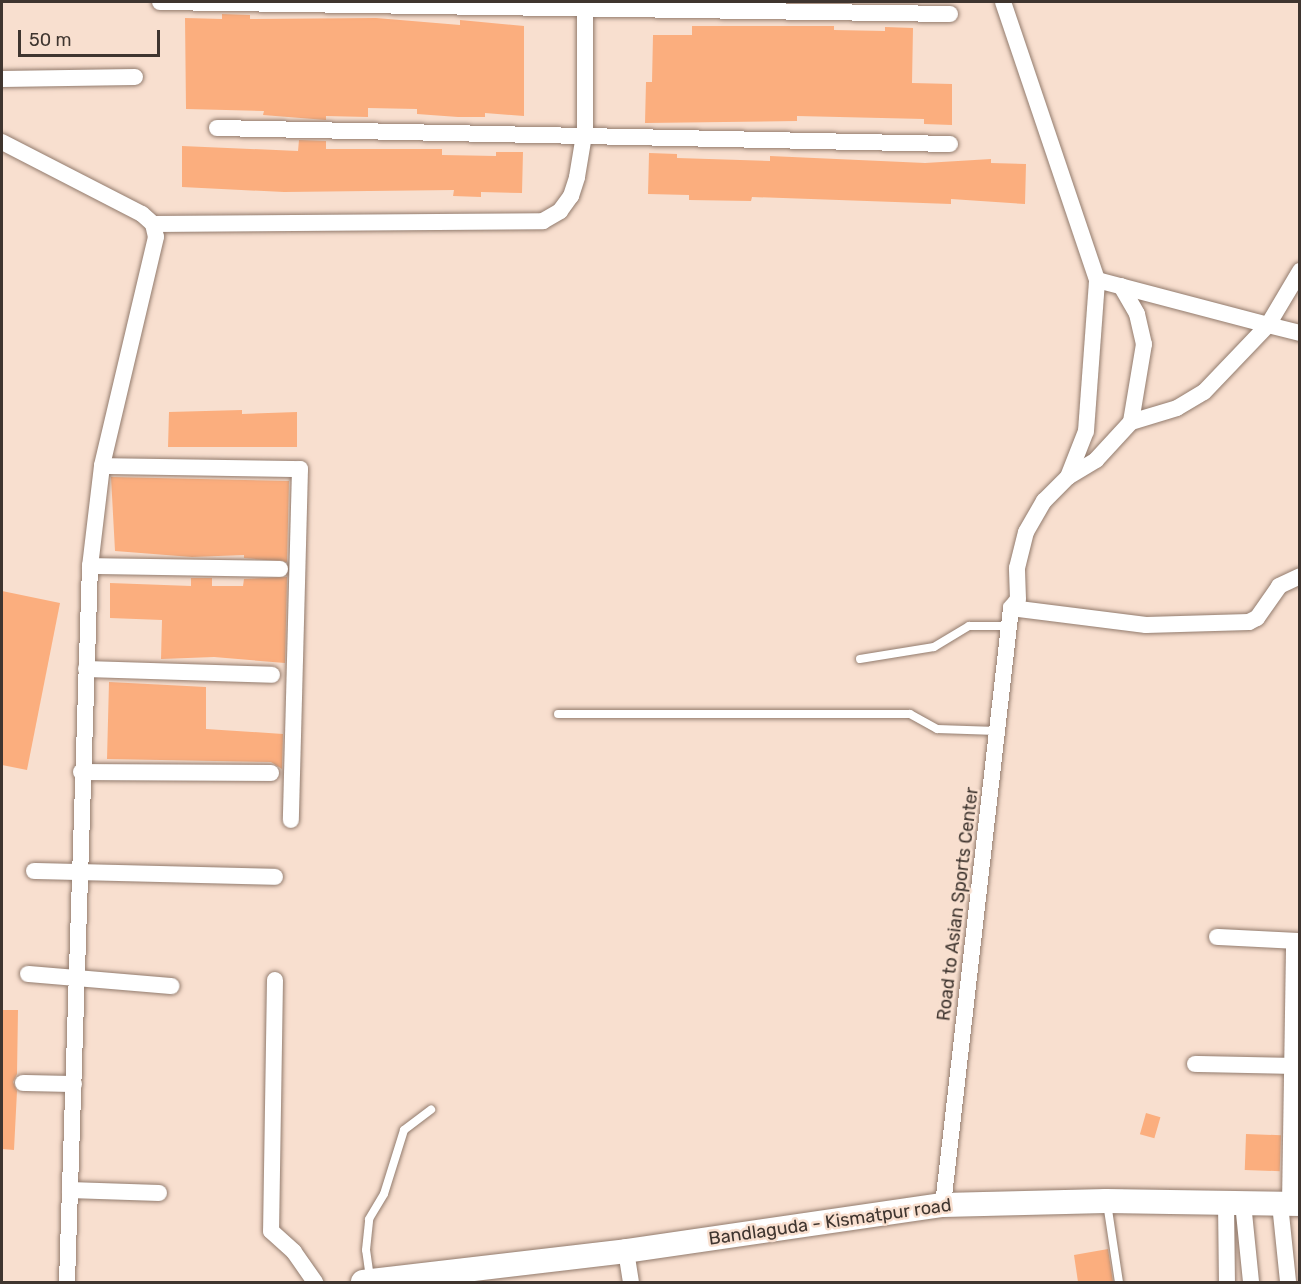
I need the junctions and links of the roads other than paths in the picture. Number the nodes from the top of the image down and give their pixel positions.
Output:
1 (160, 2) edge
2 (1003, 2) edge
3 (585, 5) edge
4 (951, 14) dead end
5 (135, 77) dead end
6 (2, 79) edge
7 (218, 128) dead end
8 (584, 136) junction
9 (2, 142) edge
10 (950, 144) dead end
11 (153, 224) junction
12 (1299, 271) edge
13 (1097, 279) junction
14 (1121, 286) junction
15 (1268, 325) junction
16 (1299, 333) edge
17 (1131, 422) junction
18 (102, 466) junction
19 (1068, 477) junction
20 (90, 566) junction
21 (280, 569) dead end
22 (1299, 576) edge
23 (1011, 608) junction
24 (1009, 626) junction
25 (860, 659) dead end
26 (86, 669) junction
27 (272, 675) dead end
28 (558, 714) dead end
29 (998, 731) junction
30 (81, 772) junction
31 (271, 773) dead end
32 (291, 820) dead end
33 (34, 871) dead end
34 (82, 875) junction
35 (275, 877) dead end
36 (1217, 937) dead end
37 (1297, 941) edge
38 (28, 974) dead end
39 (78, 979) junction
40 (275, 980) dead end
41 (172, 986) dead end
42 (1195, 1064) dead end
43 (1296, 1066) edge
44 (23, 1083) dead end
45 (74, 1084) junction
46 (431, 1110) dead end
47 (70, 1190) junction
48 (159, 1193) dead end
49 (1106, 1201) junction
50 (1235, 1203) junction
51 (1290, 1204) edge
52 (943, 1205) junction
53 (626, 1251) junction
54 (67, 1282) edge
55 (315, 1282) edge
56 (366, 1282) edge
57 (631, 1282) edge
58 (1119, 1282) edge
59 (1227, 1282) edge
60 (1251, 1282) edge
61 (1288, 1282) edge

1 - 3 street
2 - 13 street
3 - 4 street
3 - 8 street
5 - 6 street
7 - 8 street
8 - 10 street
8 - 11 street
9 - 11 street
11 - 18 street
12 - 15 street
13 - 14 street
13 - 19 street
14 - 15 street
14 - 17 street
15 - 16 street
15 - 17 street
17 - 19 street
18 - 20 street
18 - 32 street
19 - 23 street, Road to Asian Sports Center
20 - 21 street
20 - 26 street
22 - 23 street
23 - 24 street, Road to Asian Sports Center
24 - 25 lane
24 - 29 street, Road to Asian Sports Center
26 - 27 street
26 - 30 street
28 - 29 lane
29 - 52 street, Road to Asian Sports Center
30 - 31 street
30 - 34 street
33 - 34 street
34 - 35 street
34 - 39 street
36 - 37 street
37 - 43 street
38 - 39 street
39 - 41 street
39 - 45 street
40 - 55 street
42 - 43 street
43 - 51 street
44 - 45 street
45 - 47 street
46 - 56 lane
47 - 48 street
47 - 54 street
49 - 50 street, Bandlaguda - Kismatpur road
49 - 52 street, Bandlaguda - Kismatpur road
49 - 58 lane
50 - 51 street, Bandlaguda - Kismatpur road
50 - 59 street
50 - 60 street
51 - 61 street
52 - 53 street, Bandlaguda - Kismatpur road
53 - 56 street, Bandlaguda - Kismatpur road
53 - 57 street

